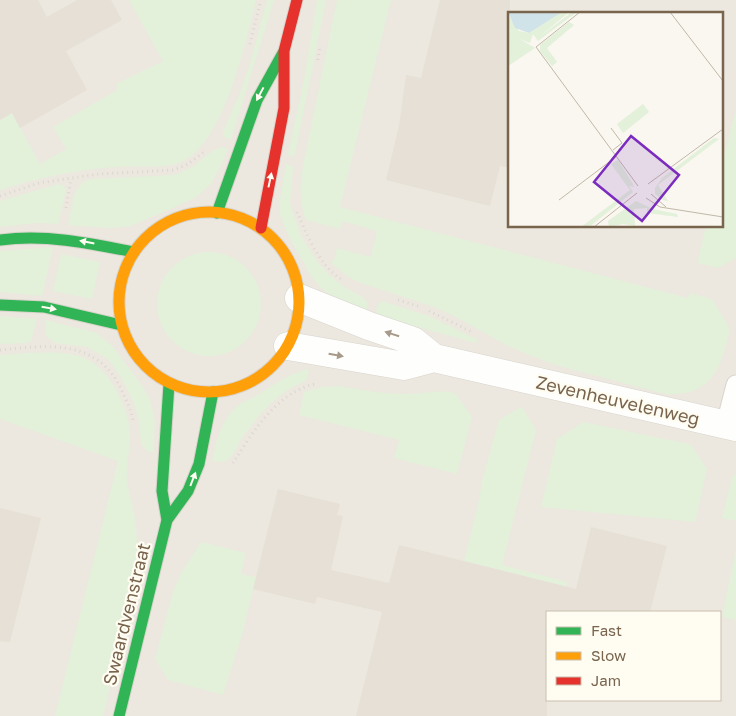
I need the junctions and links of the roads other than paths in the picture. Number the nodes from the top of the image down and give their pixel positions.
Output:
1 (297, 0) edge
2 (284, 52) junction
3 (217, 212) junction
4 (261, 228) junction
5 (0, 240) edge
6 (134, 252) junction
7 (299, 298) junction
8 (0, 305) edge
9 (121, 325) junction
10 (288, 346) junction
11 (434, 358) junction
12 (170, 384) junction
13 (736, 385) edge
14 (214, 392) junction
15 (731, 426) edge
16 (167, 520) junction
17 (119, 716) edge

1 - 2 street
2 -> 3 street
4 -> 2 street
3 - 4 street
3 - 6 street
4 - 7 street
6 -> 5 street
6 - 9 street
7 - 10 street
11 -> 7 street, Zevenheuvelenweg
8 -> 9 street
9 - 12 street
10 -> 11 street, Zevenheuvelenweg
10 - 14 street
11 - 15 street, Zevenheuvelenweg
12 - 14 street
12 - 16 street, Swaardvenstraat
13 - 15 lane, Zevenheuvelenweg
16 -> 14 street, Swaardvenstraat
16 - 17 street, Swaardvenstraat

